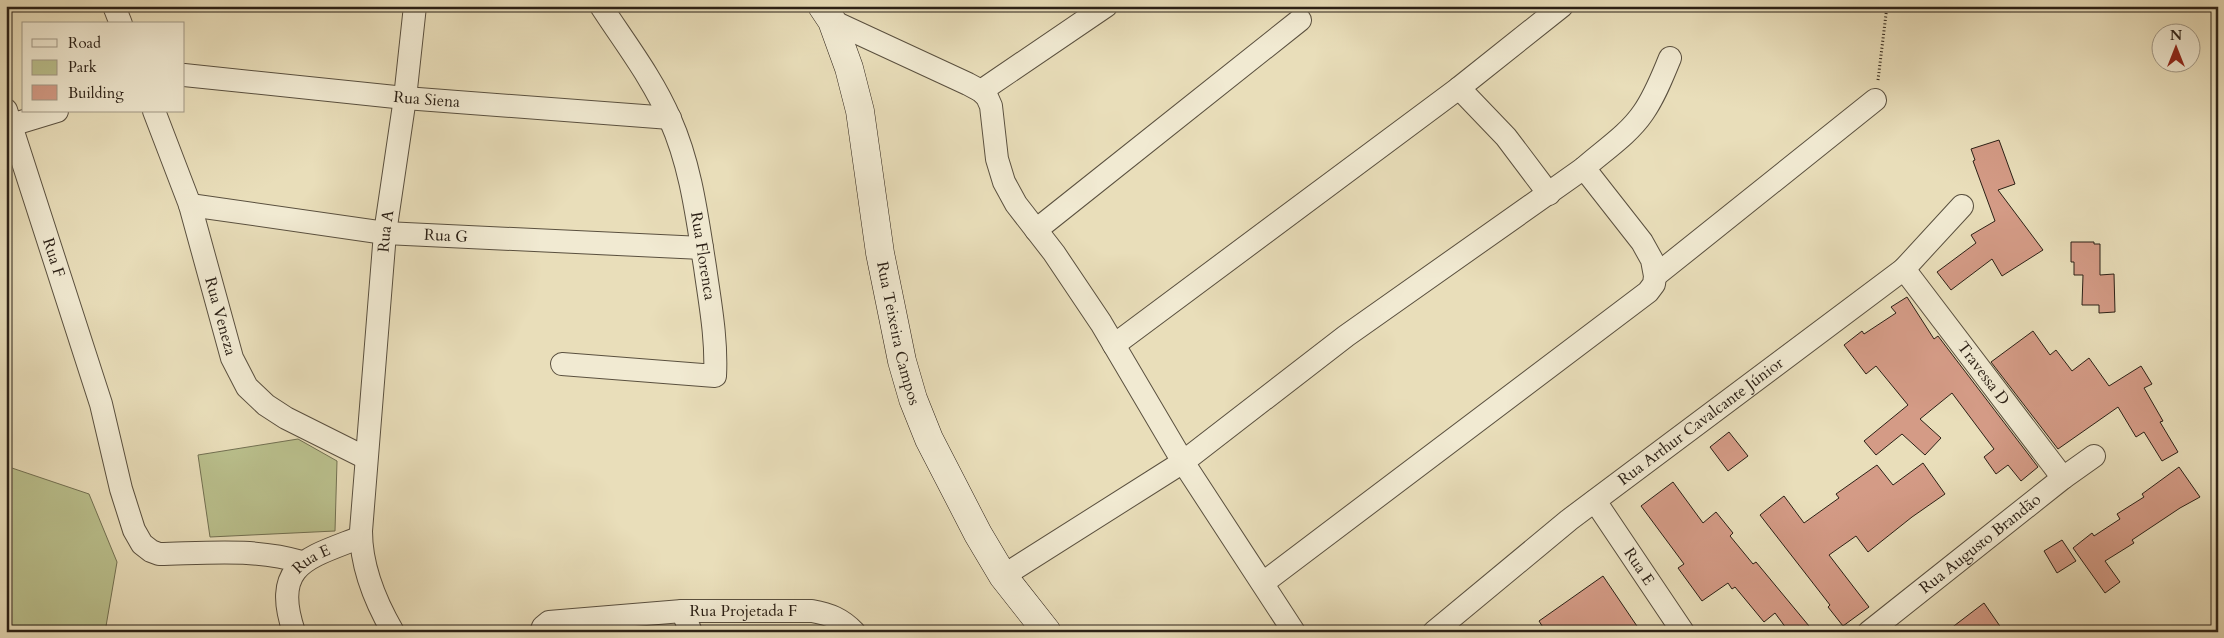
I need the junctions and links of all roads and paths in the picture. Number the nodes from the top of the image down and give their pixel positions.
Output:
1 (114, 6) edge
2 (416, 6) edge
3 (601, 6) edge
4 (1106, 6) edge
5 (1562, 6) edge
6 (1887, 6) edge
7 (827, 11) edge
8 (1300, 20) dead end
9 (119, 22) edge
10 (1670, 58) dead end
11 (185, 75) edge
12 (1459, 88) junction
13 (981, 90) junction
14 (405, 98) junction
15 (1875, 100) joint
16 (55, 112) edge
17 (154, 112) edge
18 (670, 118) junction
19 (9, 128) edge
20 (1584, 168) junction
21 (1549, 194) junction
22 (190, 205) junction
23 (1962, 206) dead end
24 (1036, 230) junction
25 (385, 233) junction
26 (702, 248) junction
27 (1904, 269) junction
28 (1655, 276) junction
29 (1114, 344) junction
30 (562, 364) dead end
31 (2094, 456) dead end
32 (366, 458) junction
33 (1184, 462) junction
34 (2063, 478) junction
35 (1595, 501) junction
36 (361, 537) junction
37 (302, 562) junction
38 (1003, 576) junction
39 (1263, 584) junction
40 (682, 611) junction
41 (294, 632) edge
42 (393, 632) edge
43 (542, 632) edge
44 (691, 632) edge
45 (854, 632) edge
46 (1047, 632) edge
47 (1294, 632) edge
48 (1434, 632) edge
49 (1683, 632) edge
50 (1869, 632) edge

1 - 9 street
2 - 14 street, Rua A
3 - 18 street, Rua Florenca
4 - 13 street
5 - 12 street
6 - 15 path
7 - 13 street
7 - 38 street, Rua Teixeira Campos
8 - 24 street
10 - 20 street
11 - 14 street, Rua Siena
12 - 21 street
12 - 29 street
13 - 24 street
14 - 18 street, Rua Siena
14 - 25 street, Rua A
15 - 28 street
16 - 19 street
17 - 22 street, Rua Veneza
18 - 26 street, Rua Florenca
19 - 37 street, Rua F
20 - 21 street
20 - 28 street
21 - 33 street
22 - 25 street, Rua G
22 - 32 street, Rua Veneza
23 - 27 street, Rua Arthur Cavalcante Júnior
24 - 29 street
25 - 26 street, Rua G
25 - 32 street, Rua A
26 - 30 street, Rua Florenca
27 - 34 street, Travessa D
27 - 35 street, Rua Arthur Cavalcante Júnior
28 - 39 street
29 - 33 street
31 - 34 street, Rua Augusto Brandão
32 - 36 street, Rua A
33 - 38 street
33 - 39 street
34 - 50 street, Rua Augusto Brandão
35 - 48 street, Rua Arthur Cavalcante Júnior
35 - 49 street, Rua E
36 - 37 street, Rua E
36 - 42 street, Rua A
37 - 41 street, Rua E
38 - 46 street, Rua Teixeira Campos
39 - 47 street
40 - 43 street, Rua Projetada F
40 - 44 street
40 - 45 street, Rua Projetada F

